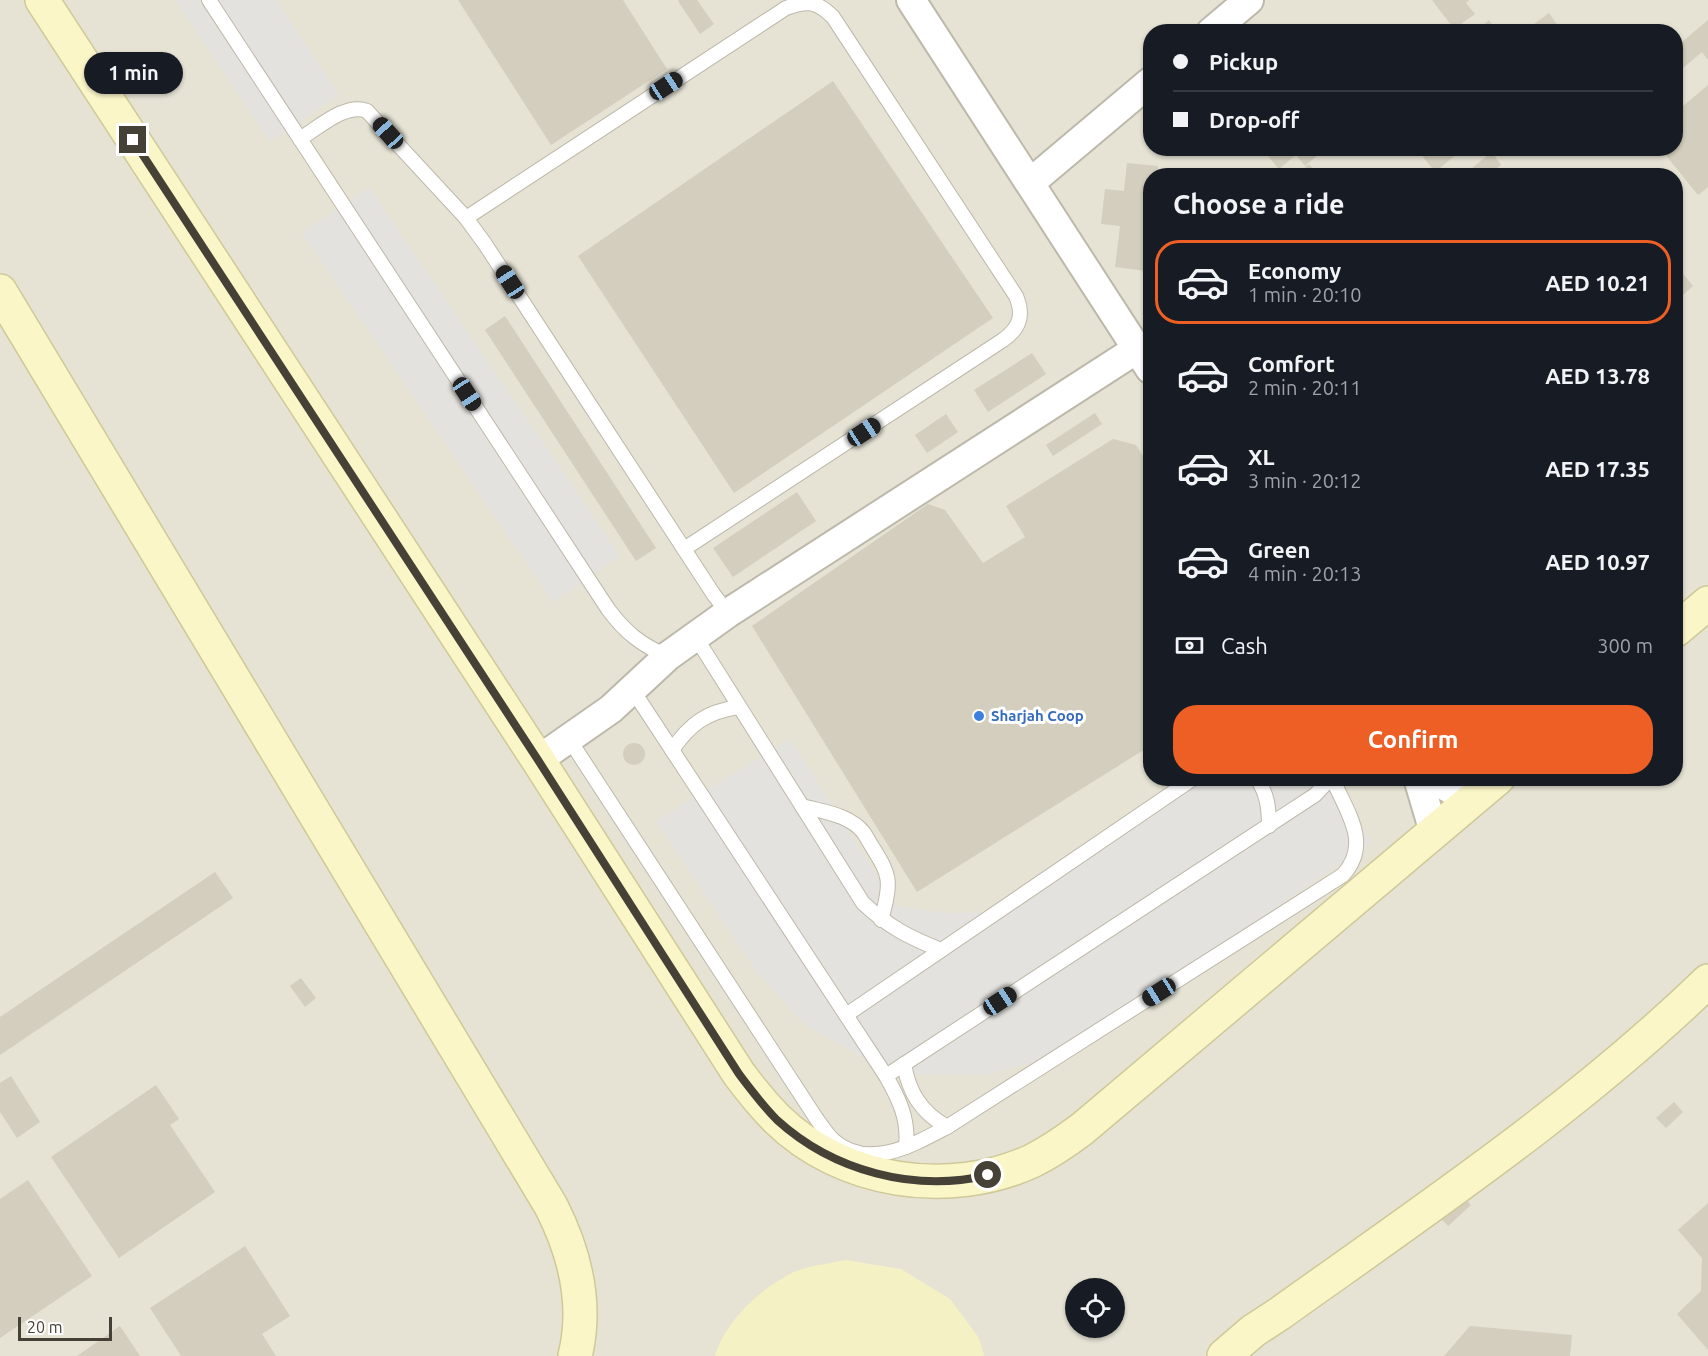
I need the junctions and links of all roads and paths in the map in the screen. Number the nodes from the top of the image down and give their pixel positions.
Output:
1 (42, 0) edge
2 (209, 0) edge
3 (911, 0) edge
4 (1249, 0) edge
5 (1220, 24) edge
6 (1143, 88) edge
7 (300, 139) junction
8 (1030, 183) junction
9 (466, 218) junction
10 (0, 291) edge
11 (1143, 357) edge
12 (1143, 360) edge
13 (684, 549) junction
14 (1708, 603) edge
15 (728, 613) junction
16 (1683, 624) edge
17 (694, 636) junction
18 (668, 656) junction
19 (632, 689) junction
20 (738, 707) junction
21 (569, 739) junction
22 (672, 750) junction
23 (538, 760) junction
24 (1182, 786) edge
25 (1261, 786) edge
26 (1327, 786) edge
27 (1338, 786) edge
28 (1421, 786) edge
29 (1445, 786) edge
30 (1488, 788) edge
31 (802, 806) junction
32 (1269, 826) junction
33 (1434, 832) junction
34 (881, 920) junction
35 (941, 950) junction
36 (1708, 981) edge
37 (846, 1015) junction
38 (904, 1064) junction
39 (886, 1076) junction
40 (947, 1127) junction
41 (906, 1147) junction
42 (575, 1356) edge
43 (1224, 1356) edge

1 - 23 main road
2 - 7 lane
3 - 8 street
4 - 5 street
6 - 8 street
7 - 9 lane
7 - 18 lane
8 - 11 street
9 - 13 lane
9 - 13 lane
10 - 42 main road
12 - 15 street
13 - 15 lane
14 - 16 main road
15 - 17 street
17 - 18 street
17 - 20 lane
18 - 19 street
19 - 21 street
19 - 22 lane
20 - 22 lane
20 - 31 lane
21 - 23 street
21 - 41 lane
22 - 37 lane
23 - 33 main road
24 - 35 lane
25 - 32 lane
26 - 32 lane
27 - 40 lane
28 - 33 street
29 - 30 street
30 - 33 main road
31 - 34 lane
31 - 34 lane
32 - 38 lane
34 - 35 lane
35 - 37 lane
36 - 43 main road
37 - 39 lane
38 - 39 lane
38 - 40 lane
39 - 41 lane
40 - 41 lane

